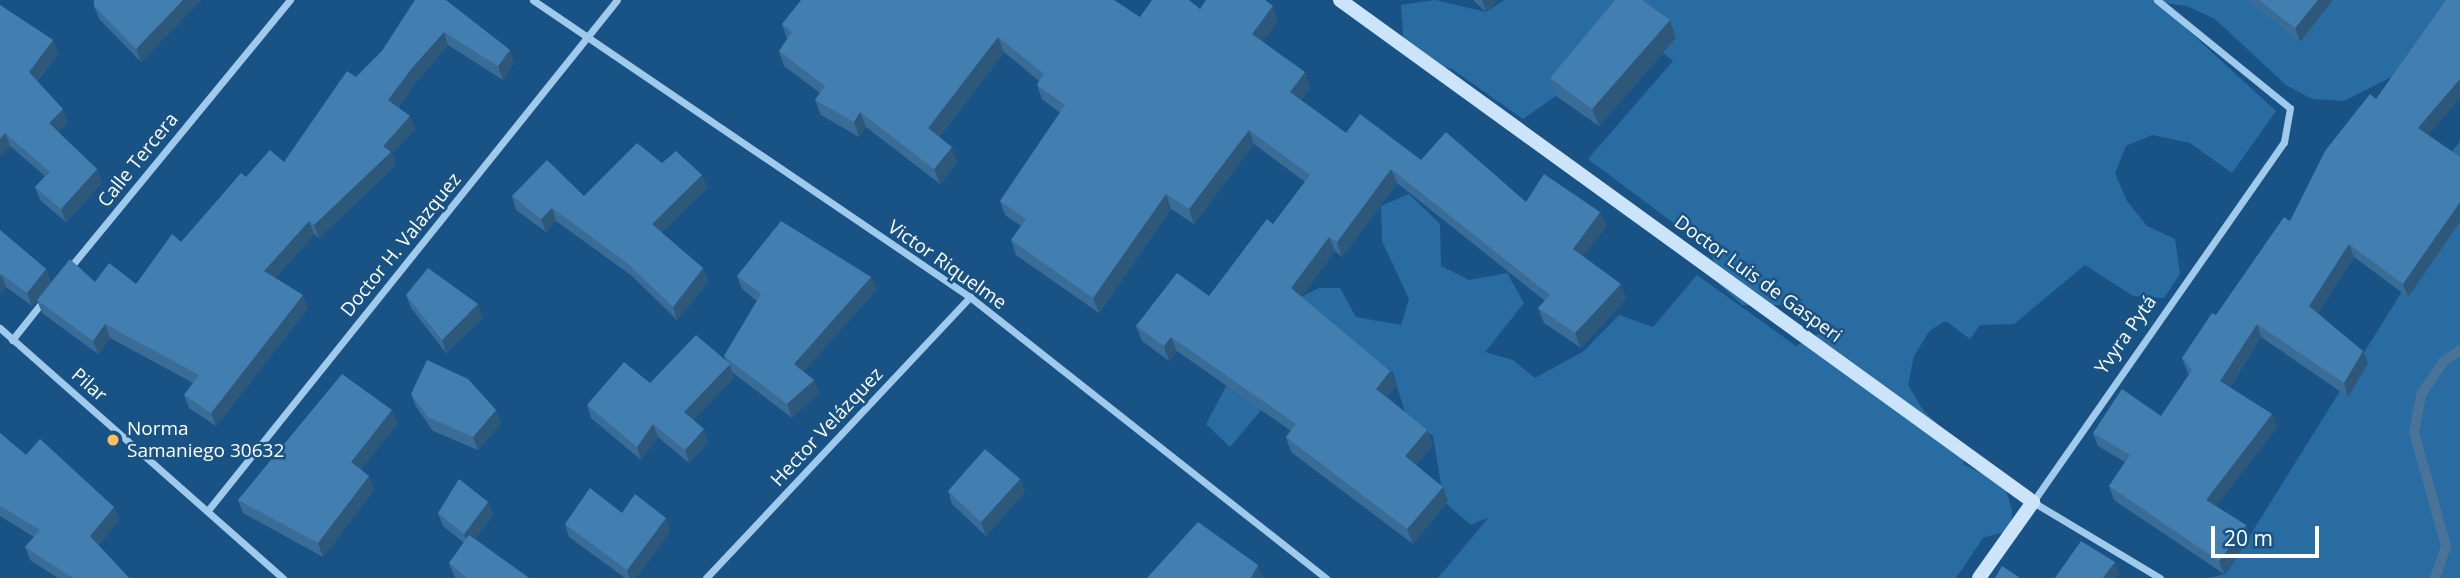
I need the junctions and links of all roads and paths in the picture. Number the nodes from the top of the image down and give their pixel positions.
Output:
1 (289, 0) edge
2 (533, 0) edge
3 (617, 0) edge
4 (1340, 0) edge
5 (2157, 0) edge
6 (588, 40) junction
7 (64, 276) edge
8 (55, 286) edge
9 (970, 297) junction
10 (0, 328) edge
11 (12, 340) junction
12 (2033, 502) junction
13 (209, 509) junction
14 (283, 578) edge
15 (706, 578) edge
16 (1325, 578) edge
17 (1979, 578) edge
18 (2160, 578) edge

1 - 7 street, Calle Tercera
2 - 6 street, Victor Riquelme
3 - 6 street, Doctor H. Valazquez
4 - 12 street, Doctor Luis de Gasperi
5 - 12 street, Yvyra Pytá
6 - 9 street, Victor Riquelme
6 - 13 street, Doctor H. Valazquez
8 - 11 street
9 - 15 street, Hector Velázquez
9 - 16 street, Victor Riquelme
10 - 11 street, Pilar
11 - 13 street, Pilar
12 - 17 street, Yvyra Pytá
12 - 18 street, Doctor Luis de Gasperi
13 - 14 street, Pilar

